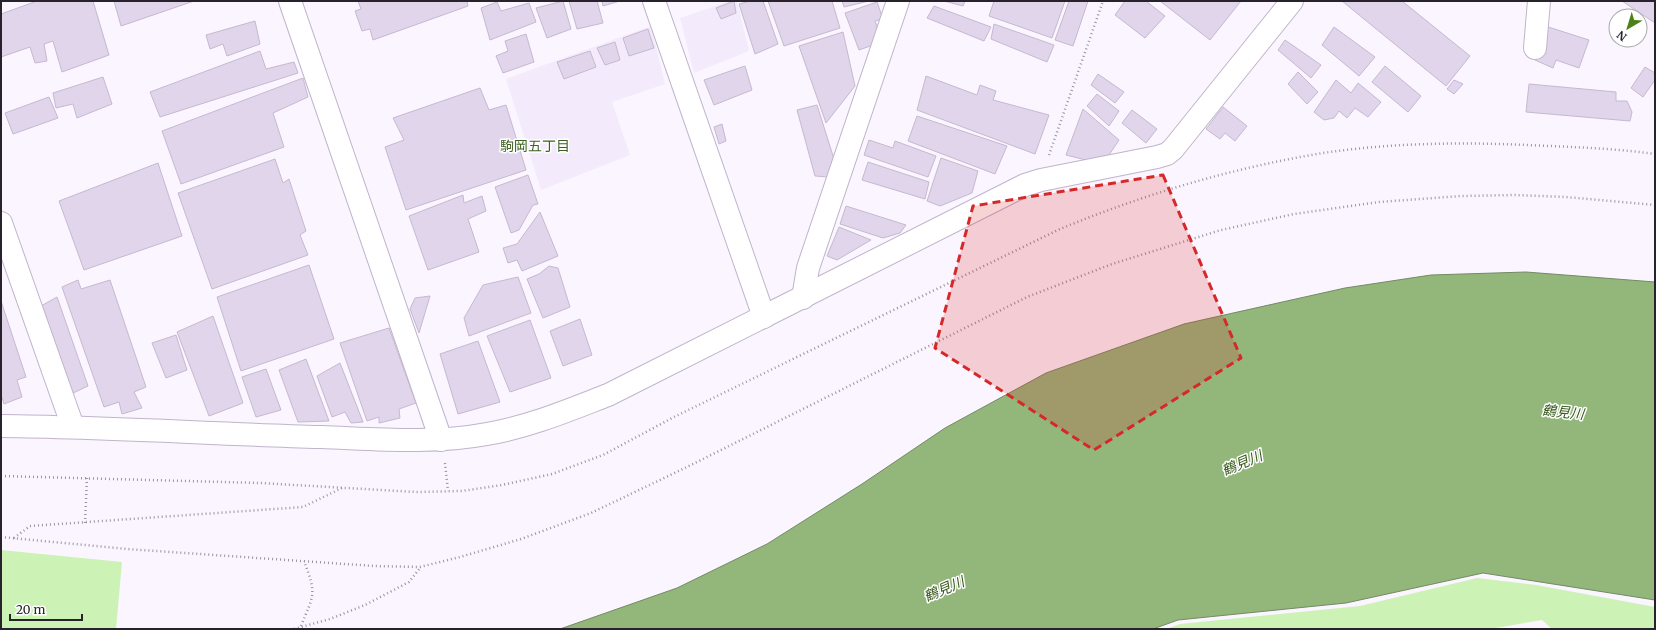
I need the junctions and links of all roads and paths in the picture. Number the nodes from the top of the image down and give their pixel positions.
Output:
1 (290, 1) edge
2 (654, 1) edge
3 (898, 1) edge
4 (1103, 1) edge
5 (1292, 1) edge
6 (1539, 1) edge
7 (1535, 48) dead end
8 (1655, 154) edge
9 (1041, 180) junction
10 (1655, 205) edge
11 (1, 223) edge
12 (803, 298) junction
13 (764, 317) junction
14 (1, 426) edge
15 (73, 427) junction
16 (443, 451) junction
17 (1, 476) edge
18 (87, 478) junction
19 (342, 488) junction
20 (448, 491) junction
21 (85, 523) junction
22 (1, 537) edge
23 (14, 538) junction
24 (304, 561) junction
25 (420, 567) junction
26 (301, 627) junction
27 (294, 629) edge

1 - 16 street
2 - 13 street
3 - 12 street
4 - 9 path
5 - 9 street
6 - 7 street
8 - 20 path
9 - 12 street
10 - 25 path
11 - 15 street
12 - 13 street
13 - 16 street
14 - 15 street
15 - 16 street
16 - 20 path
17 - 18 path
18 - 19 path
18 - 21 path
19 - 20 path
19 - 21 path
21 - 23 path
22 - 23 path
23 - 24 path
24 - 25 path
24 - 26 path
25 - 26 path
26 - 27 path

